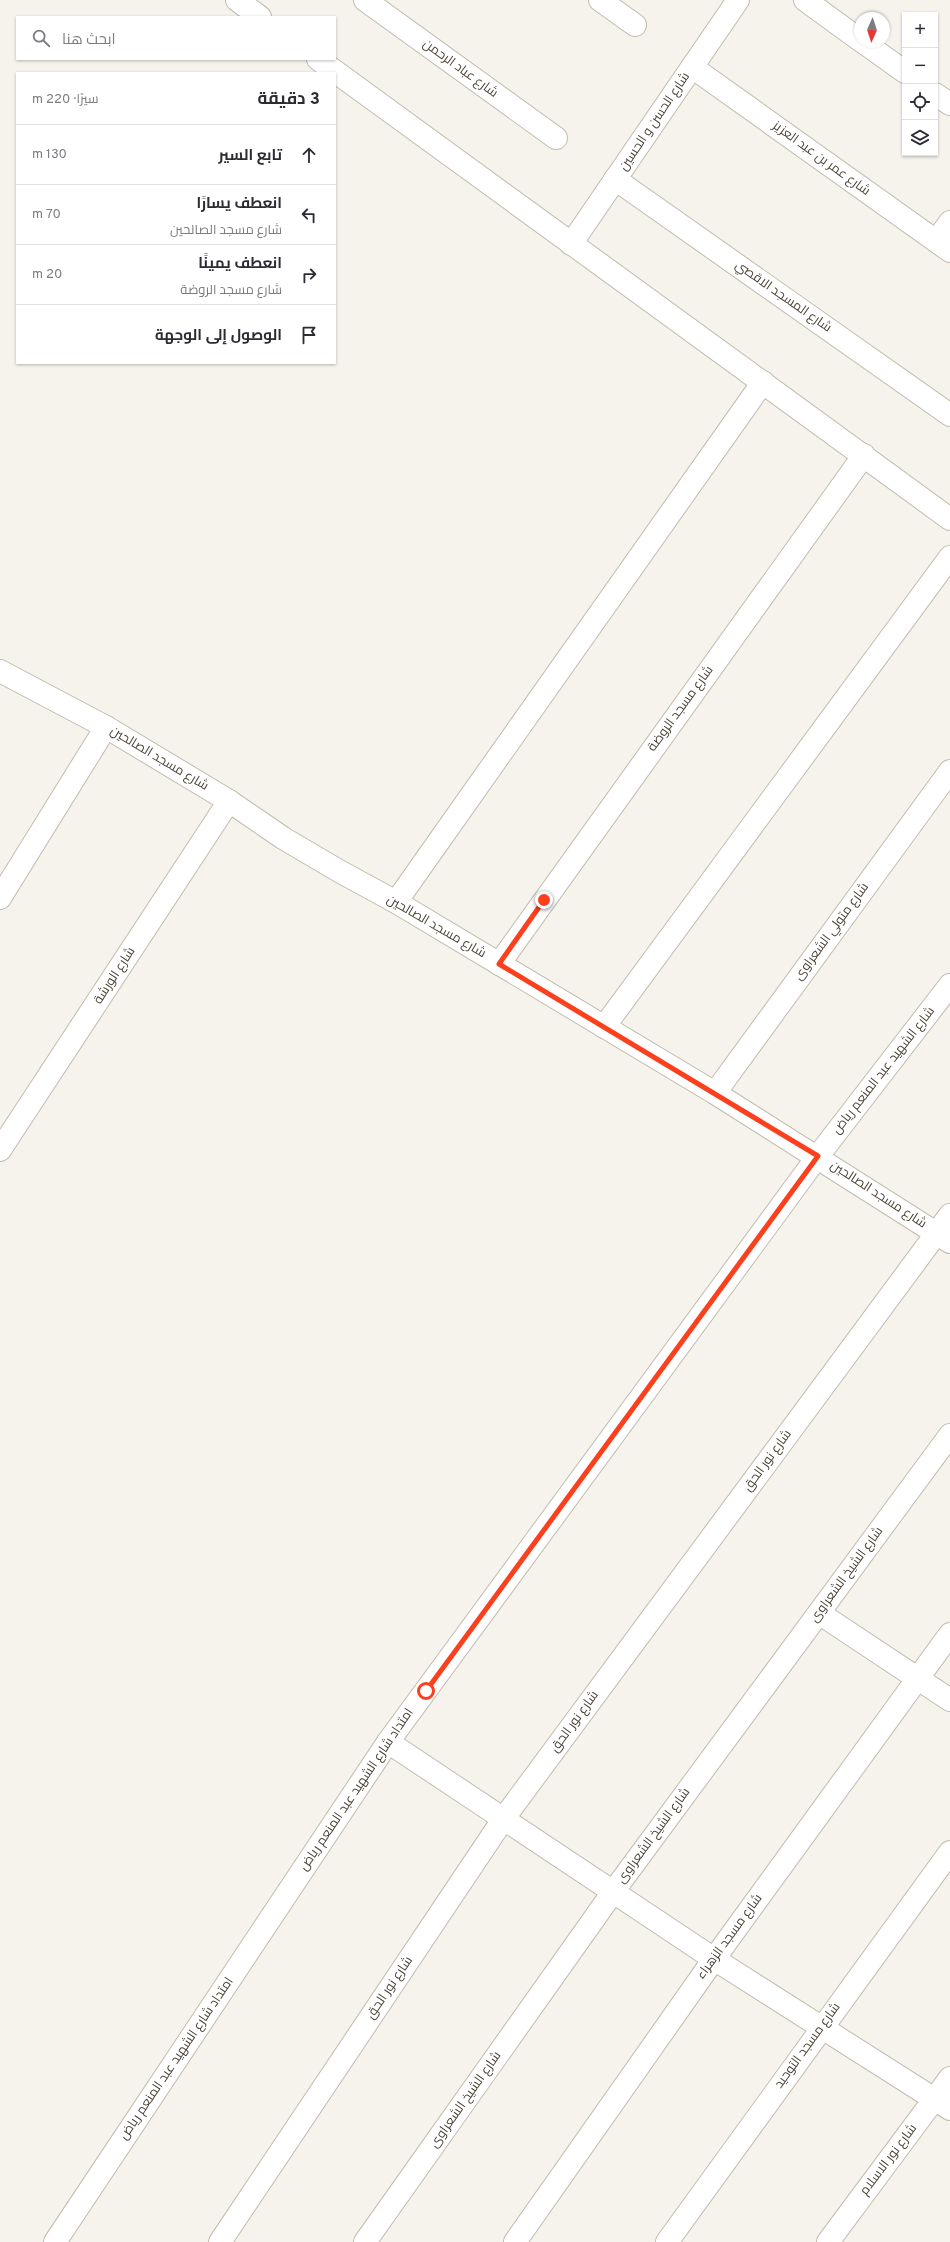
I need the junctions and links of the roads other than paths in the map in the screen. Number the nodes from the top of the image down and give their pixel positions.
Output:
1 (237, 0) edge
2 (365, 0) edge
3 (600, 0) edge
4 (738, 0) edge
5 (805, 0) edge
6 (259, 16) edge
7 (635, 25) dead end
8 (854, 36) edge
9 (871, 48) edge
10 (319, 60) edge
11 (692, 67) junction
12 (902, 70) edge
13 (336, 72) edge
14 (336, 72) edge
15 (938, 96) edge
16 (950, 104) edge
17 (556, 138) dead end
18 (615, 179) junction
19 (950, 222) edge
20 (571, 244) junction
21 (943, 246) edge
22 (763, 382) junction
23 (950, 414) edge
24 (864, 455) junction
25 (950, 519) edge
26 (950, 557) edge
27 (0, 671) edge
28 (106, 727) junction
29 (950, 771) edge
30 (229, 801) junction
31 (0, 898) edge
32 (396, 902) junction
33 (499, 964) junction
34 (950, 985) edge
35 (604, 1027) junction
36 (715, 1093) junction
37 (0, 1150) edge
38 (818, 1156) junction
39 (950, 1215) edge
40 (944, 1237) edge
41 (950, 1435) edge
42 (818, 1613) junction
43 (950, 1634) edge
44 (917, 1678) junction
45 (950, 1700) edge
46 (388, 1742) junction
47 (504, 1818) junction
48 (950, 1852) edge
49 (613, 1892) junction
50 (714, 1959) junction
51 (822, 2027) junction
52 (950, 2078) edge
53 (942, 2104) edge
54 (55, 2242) edge
55 (220, 2242) edge
56 (365, 2242) edge
57 (515, 2242) edge
58 (667, 2242) edge
59 (828, 2242) edge

1 - 6 street
2 - 17 street, شارع عباد الرحمن
3 - 7 street
4 - 11 street, شارع الحسن و الحسين
5 - 8 street
9 - 12 street
10 - 14 street
11 - 18 street, شارع الحسن و الحسين
11 - 21 street, شارع عمر بن عبد العزيز
13 - 20 street
15 - 16 street
18 - 20 street, شارع الحسن و الحسين
18 - 23 street, شارع المسجد الاقصي
19 - 21 street
20 - 22 street
22 - 24 street
22 - 32 street
24 - 25 street
24 - 33 street, شارع مسجد الروضة
26 - 35 street
27 - 28 street, شارع مسجد الصالحين
28 - 30 street, شارع مسجد الصالحين
28 - 31 street
29 - 36 street, شارع متولي الشعراوى
30 - 32 street, شارع مسجد الصالحين
30 - 37 street, شارع الورشة
32 - 33 street, شارع مسجد الصالحين
33 - 35 street, شارع مسجد الصالحين
34 - 38 street, شارع الشهيد عبد المنعم رياض
35 - 36 street, شارع مسجد الصالحين
36 - 38 street, شارع مسجد الصالحين
38 - 40 street, شارع مسجد الصالحين
38 - 46 street, امتداد شارع الشهيد عبد المنعم رياض
39 - 40 street, شارع نور الحق
40 - 47 street, شارع نور الحق
41 - 42 street, شارع الشيخ الشعراوى
42 - 44 street
42 - 49 street, شارع الشيخ الشعراوى
43 - 44 street, شارع مسجد الزهراء
44 - 45 street
44 - 50 street, شارع مسجد الزهراء
46 - 47 street
46 - 54 street, امتداد شارع الشهيد عبد المنعم رياض
47 - 49 street
47 - 55 street, شارع نور الحق
48 - 51 street, شارع مسجد التوحيد
49 - 50 street
49 - 56 street, شارع الشيخ الشعراوى
50 - 51 street
50 - 57 street, شارع مسجد الزهراء
51 - 53 street
51 - 58 street, شارع مسجد التوحيد
52 - 53 street, شارع نور الاسلام
53 - 59 street, شارع نور الاسلام

